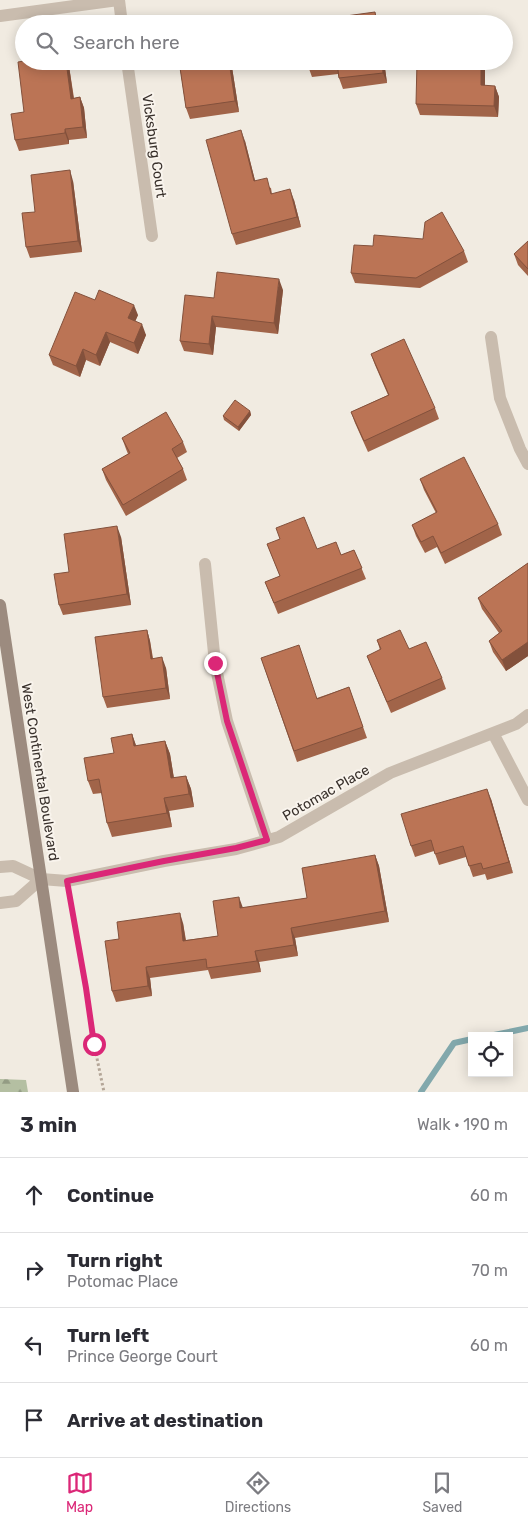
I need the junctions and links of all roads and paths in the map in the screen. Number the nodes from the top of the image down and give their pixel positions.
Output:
1 (118, 0) edge
2 (120, 15) edge
3 (0, 16) edge
4 (128, 70) edge
5 (152, 236) dead end
6 (491, 338) dead end
7 (528, 464) edge
8 (205, 564) dead end
9 (0, 604) edge
10 (528, 715) edge
11 (493, 733) junction
12 (528, 800) edge
13 (267, 840) junction
14 (0, 867) edge
15 (41, 879) junction
16 (67, 881) junction
17 (0, 903) edge
18 (73, 1092) edge
19 (104, 1092) edge

1 - 2 street
1 - 3 street
4 - 5 street, Vicksburg Court
6 - 7 street
8 - 13 street
9 - 15 main road, West Continental Boulevard
10 - 11 street, Potomac Place
11 - 12 street
11 - 13 street, Potomac Place
13 - 16 street, Potomac Place
14 - 15 street
15 - 16 street, Potomac Place
15 - 17 street
15 - 18 main road, West Continental Boulevard
16 - 19 path

